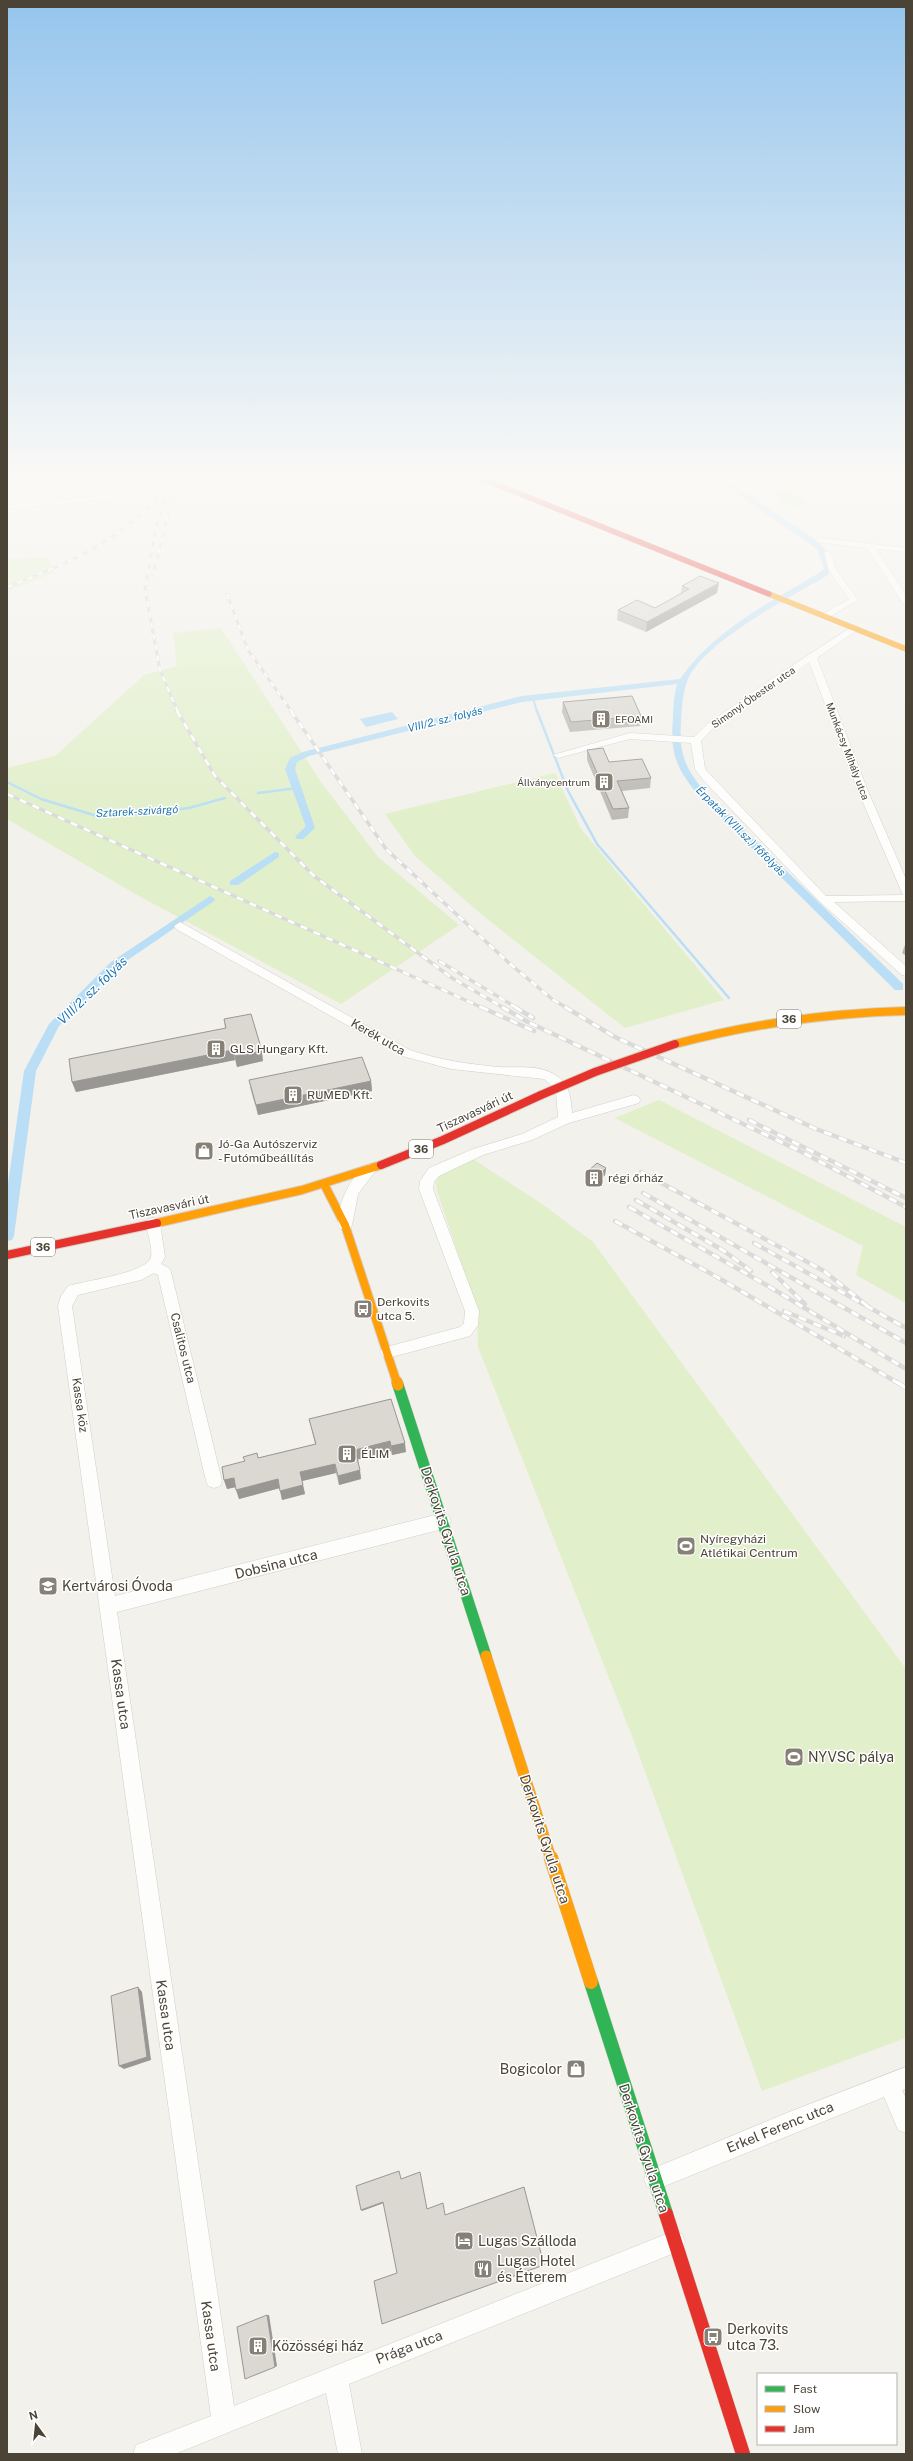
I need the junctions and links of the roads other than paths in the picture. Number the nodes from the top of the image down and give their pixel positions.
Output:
1 (765, 592) edge
2 (848, 592) edge
3 (899, 592) edge
4 (906, 602) edge
5 (826, 616) junction
6 (856, 628) junction
7 (906, 649) edge
8 (812, 657) junction
9 (696, 740) junction
10 (558, 755) dead end
11 (906, 892) edge
12 (906, 898) edge
13 (823, 899) junction
14 (180, 926) dead end
15 (906, 972) edge
16 (906, 1011) edge
17 (634, 1100) dead end
18 (565, 1120) junction
19 (370, 1169) junction
20 (324, 1184) junction
21 (153, 1223) junction
22 (345, 1225) junction
23 (10, 1254) edge
24 (153, 1266) junction
25 (388, 1352) junction
26 (214, 1481) dead end
27 (443, 1521) junction
28 (109, 1606) junction
29 (898, 2081) edge
30 (906, 2122) edge
31 (654, 2179) junction
32 (674, 2242) junction
33 (335, 2376) junction
34 (224, 2424) junction
35 (145, 2454) edge
36 (350, 2454) edge
37 (743, 2454) edge

1 - 5 main road
2 - 5 street
3 - 4 street
5 - 6 main road
6 - 7 main road
6 - 8 street
8 - 9 street, Simonyi Óbester utca
8 - 11 street, Munkácsy Mihály utca
9 - 10 street
9 - 13 street
12 - 13 street
13 - 15 street
14 - 18 street, Kerék utca
16 - 19 main road, Tiszavasvári út / 36, bridge
17 - 18 street
18 - 25 street
19 - 20 main road, Tiszavasvári út / 36
19 - 22 street, Derkovits Gyula utca
20 - 21 main road, Tiszavasvári út / 36
20 - 22 main road, Derkovits Gyula utca
21 - 23 main road, Tiszavasvári út / 36
21 - 24 street
22 - 25 main road, Derkovits Gyula utca
24 - 26 street, Csalitos utca
24 - 28 street, Kassa köz
25 - 27 main road, Derkovits Gyula utca
27 - 28 street, Dobsina utca
27 - 31 main road, Derkovits Gyula utca
28 - 34 street, Kassa utca
29 - 30 street
29 - 31 street, Erkel Ferenc utca
31 - 32 main road, Derkovits Gyula utca
32 - 33 street, Prága utca
32 - 37 main road, Derkovits Gyula utca
33 - 34 street, Prága utca
33 - 36 street
34 - 35 street, Prága utca

